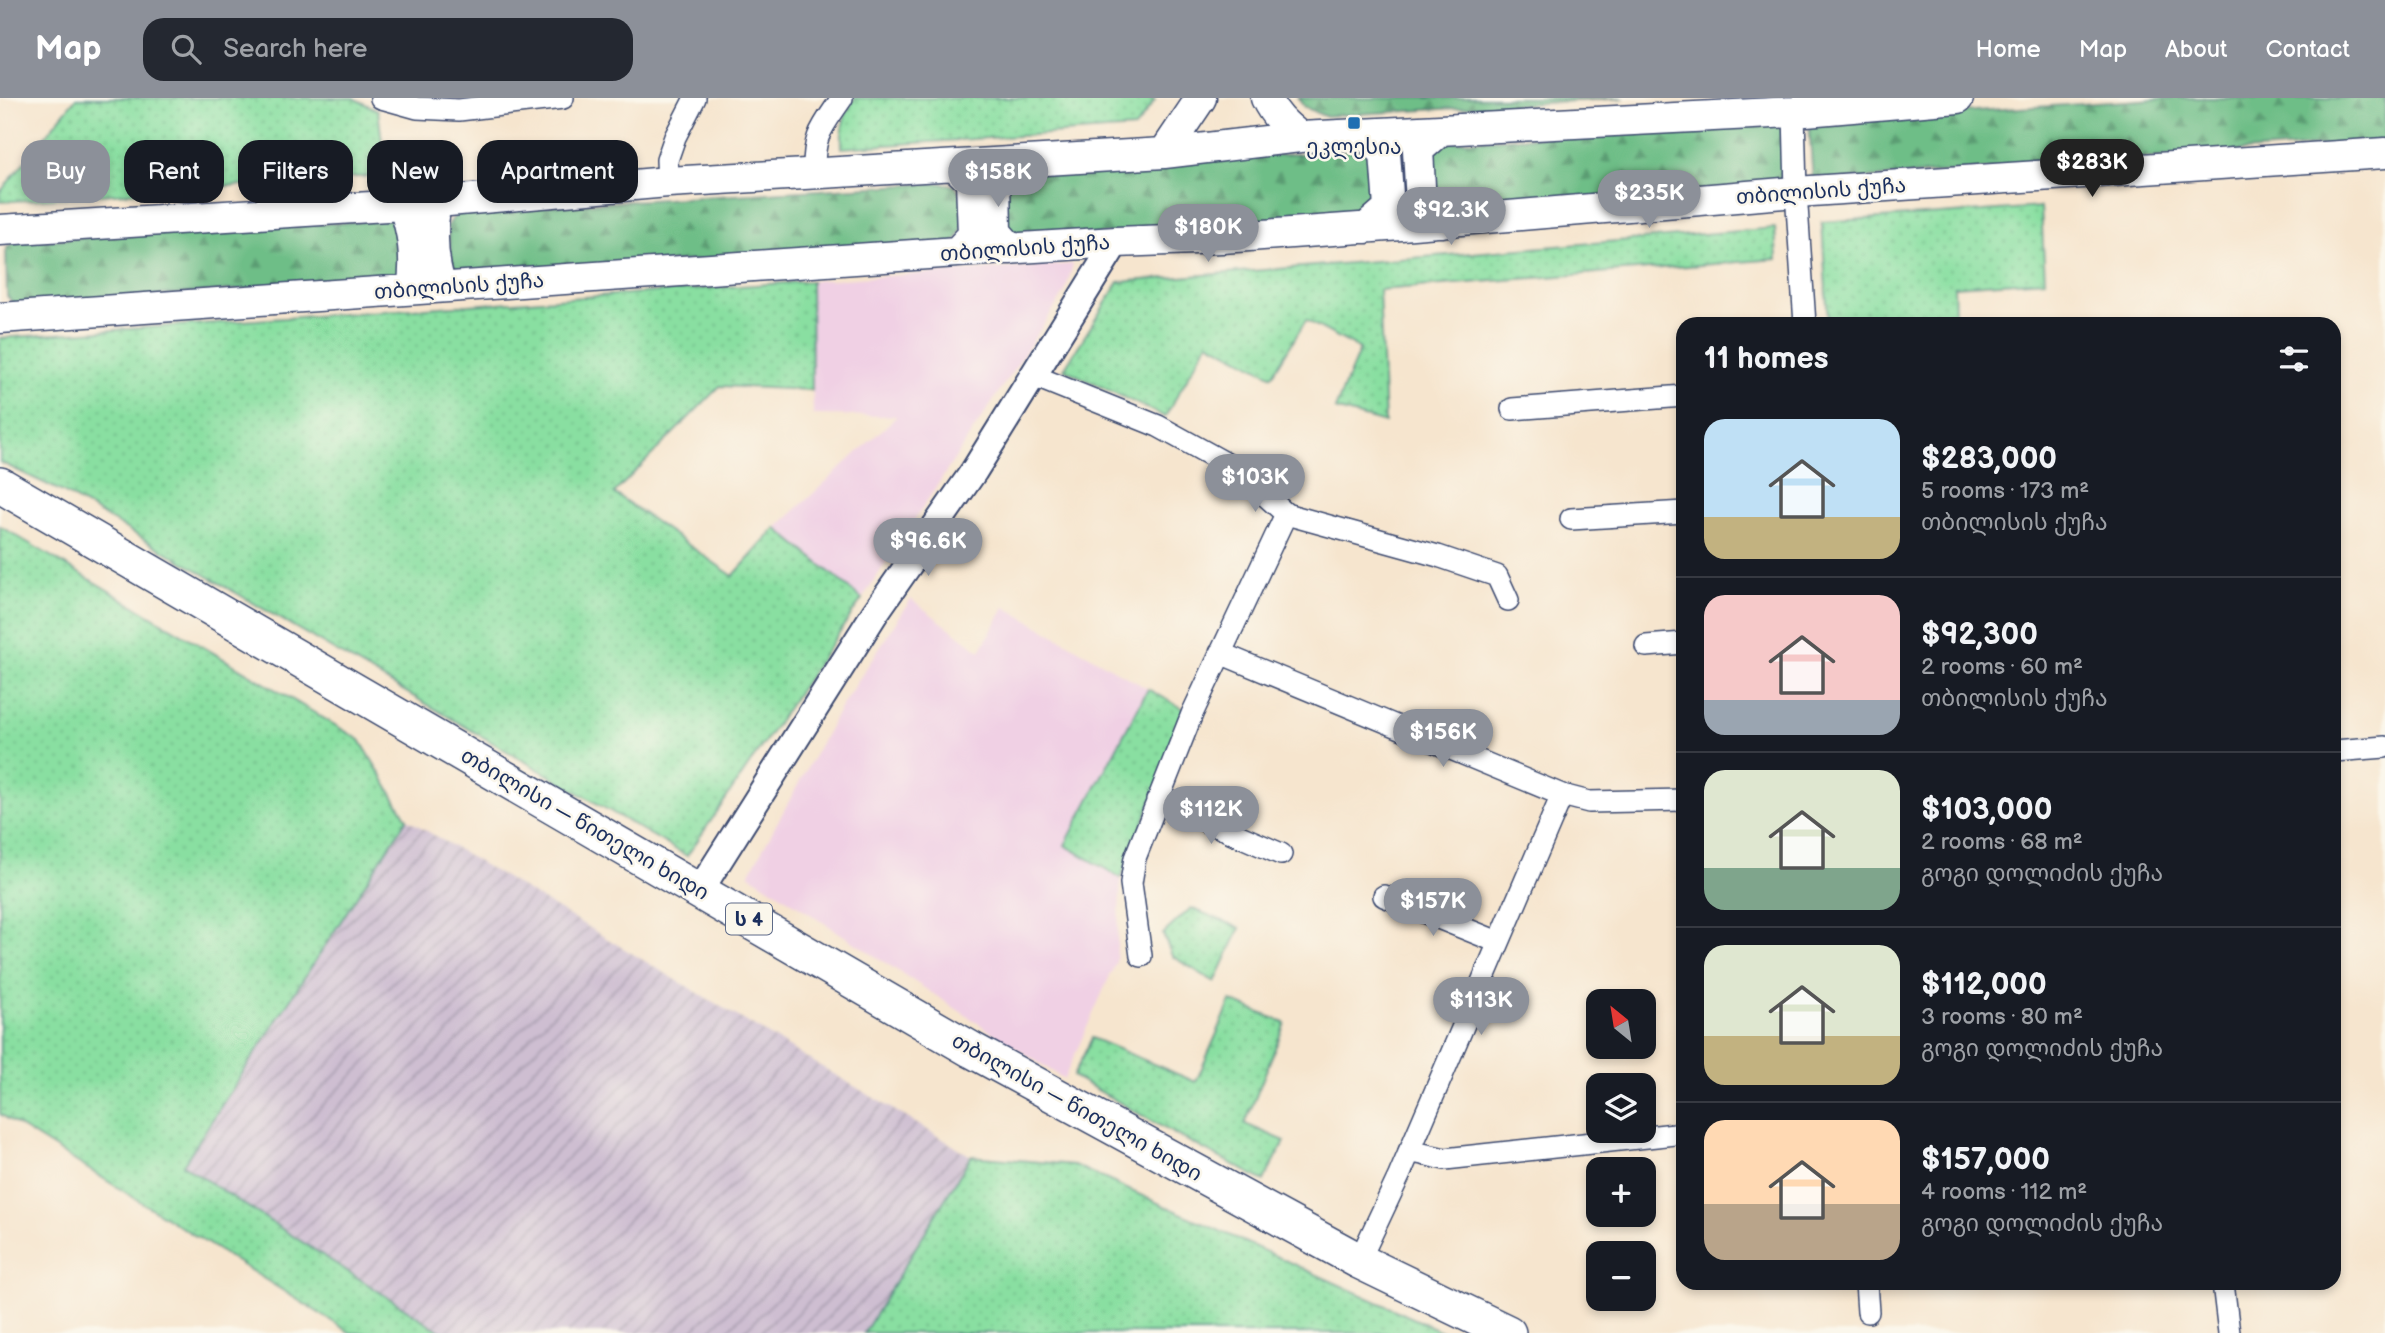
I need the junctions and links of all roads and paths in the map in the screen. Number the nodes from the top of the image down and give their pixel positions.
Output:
1 (381, 98) edge
2 (563, 98) edge
3 (695, 98) edge
4 (842, 98) edge
5 (1265, 98) edge
6 (1958, 98) edge
7 (1191, 102) edge
8 (1794, 112) junction
9 (1440, 130) junction
10 (1364, 134) junction
11 (1300, 136) junction
12 (1164, 153) junction
13 (2385, 153) edge
14 (1010, 163) junction
15 (956, 167) junction
16 (814, 174) junction
17 (668, 182) junction
18 (1796, 192) junction
19 (463, 200) edge
20 (425, 203) edge
21 (436, 203) edge
22 (403, 205) junction
23 (1442, 222) junction
24 (1367, 228) junction
25 (0, 230) edge
26 (1116, 242) junction
27 (1011, 249) junction
28 (957, 252) junction
29 (427, 288) junction
30 (1805, 317) edge
31 (0, 318) edge
32 (1034, 376) junction
33 (1676, 397) edge
34 (1512, 409) dead end
35 (0, 485) edge
36 (1676, 512) edge
37 (1286, 514) junction
38 (1571, 519) dead end
39 (1508, 600) dead end
40 (1676, 644) edge
41 (1646, 646) dead end
42 (1220, 653) junction
43 (2385, 747) edge
44 (2341, 750) edge
45 (1562, 795) junction
46 (1157, 800) junction
47 (1676, 800) edge
48 (1282, 854) dead end
49 (700, 890) junction
50 (1384, 896) dead end
51 (1498, 942) junction
52 (1141, 957) dead end
53 (1676, 1134) edge
54 (1409, 1151) junction
55 (1359, 1261) junction
56 (1866, 1290) edge
57 (2224, 1290) edge
58 (1868, 1312) dead end
59 (1508, 1333) edge
60 (2229, 1333) edge

1 - 2 street
3 - 17 street
4 - 16 street
5 - 11 main road
6 - 8 main road
7 - 12 main road
8 - 9 main road
8 - 18 street
9 - 10 main road
9 - 23 main road
10 - 11 main road
10 - 24 main road
11 - 12 main road
12 - 14 main road
13 - 18 main road, თბილისის ქუჩა
14 - 15 main road
14 - 27 main road
15 - 16 main road
15 - 28 main road
16 - 17 main road
17 - 19 main road
18 - 23 main road, თბილისის ქუჩა
18 - 30 street
20 - 22 main road
21 - 29 main road
22 - 25 main road
22 - 29 main road
23 - 24 main road, თბილისის ქუჩა
24 - 26 main road, თბილისის ქუჩა
26 - 27 main road, თბილისის ქუჩა
26 - 32 street
27 - 28 main road, თბილისის ქუჩა
28 - 29 main road, თბილისის ქუჩა
29 - 31 main road, თბილისის ქუჩა
32 - 37 street
32 - 49 street
33 - 34 street
35 - 49 highway, თბილისი — წითელი ხიდი / ს 4
36 - 38 street
37 - 39 street
37 - 42 street
40 - 41 street
42 - 45 street
42 - 46 street
43 - 44 street
45 - 47 street
45 - 51 street
46 - 48 street
46 - 52 street
49 - 55 highway, თბილისი — წითელი ხიდი / ს 4
50 - 51 street
51 - 54 street
53 - 54 street
54 - 55 street
55 - 59 highway, თბილისი — წითელი ხიდი / ს 4
56 - 58 street
57 - 60 street

